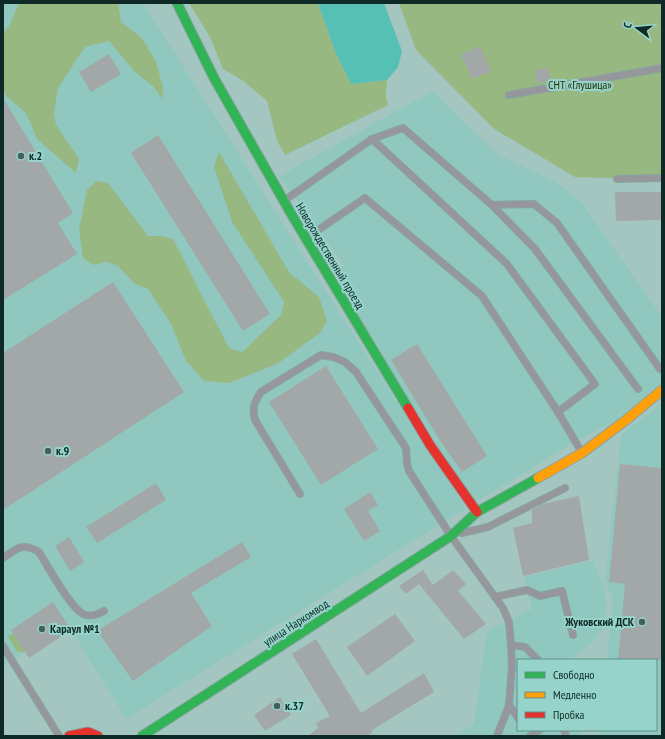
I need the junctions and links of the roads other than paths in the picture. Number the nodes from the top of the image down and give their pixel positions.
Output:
1 (177, 3) edge
2 (662, 68) edge
3 (510, 95) dead end
4 (372, 139) junction
5 (662, 178) edge
6 (617, 179) dead end
7 (284, 201) junction
8 (492, 205) junction
9 (306, 238) junction
10 (318, 258) junction
11 (339, 270) dead end
12 (660, 369) dead end
13 (638, 389) dead end
14 (662, 390) edge
15 (558, 412) junction
16 (582, 453) junction
17 (565, 488) dead end
18 (300, 494) dead end
19 (477, 512) junction
20 (451, 536) junction
21 (3, 558) edge
22 (495, 597) junction
23 (104, 611) dead end
24 (573, 635) dead end
25 (511, 645) junction
26 (3, 646) edge
27 (537, 659) edge
28 (509, 705) junction
29 (517, 717) edge
30 (59, 736) edge
31 (69, 736) edge
32 (98, 736) edge
33 (142, 736) edge
34 (497, 736) edge

1 - 7 street, Новорождественный проезд
2 - 3 lane
4 - 7 lane
4 - 8 lane
4 - 15 lane
5 - 6 lane
7 - 9 street, Новорождественный проезд
8 - 12 lane
8 - 13 lane
9 - 10 street, Новорождественный проезд
9 - 15 lane
10 - 11 lane
10 - 19 street, Новорождественный проезд
14 - 16 street, улица Наркомвод
15 - 16 lane
16 - 19 street, улица Наркомвод
17 - 20 lane
18 - 20 lane
19 - 20 street, улица Наркомвод
20 - 22 lane
20 - 33 street, улица Наркомвод
21 - 23 lane
22 - 24 lane
22 - 25 lane
25 - 27 lane
25 - 28 lane
26 - 30 lane
28 - 29 lane
28 - 34 lane
31 - 32 street

